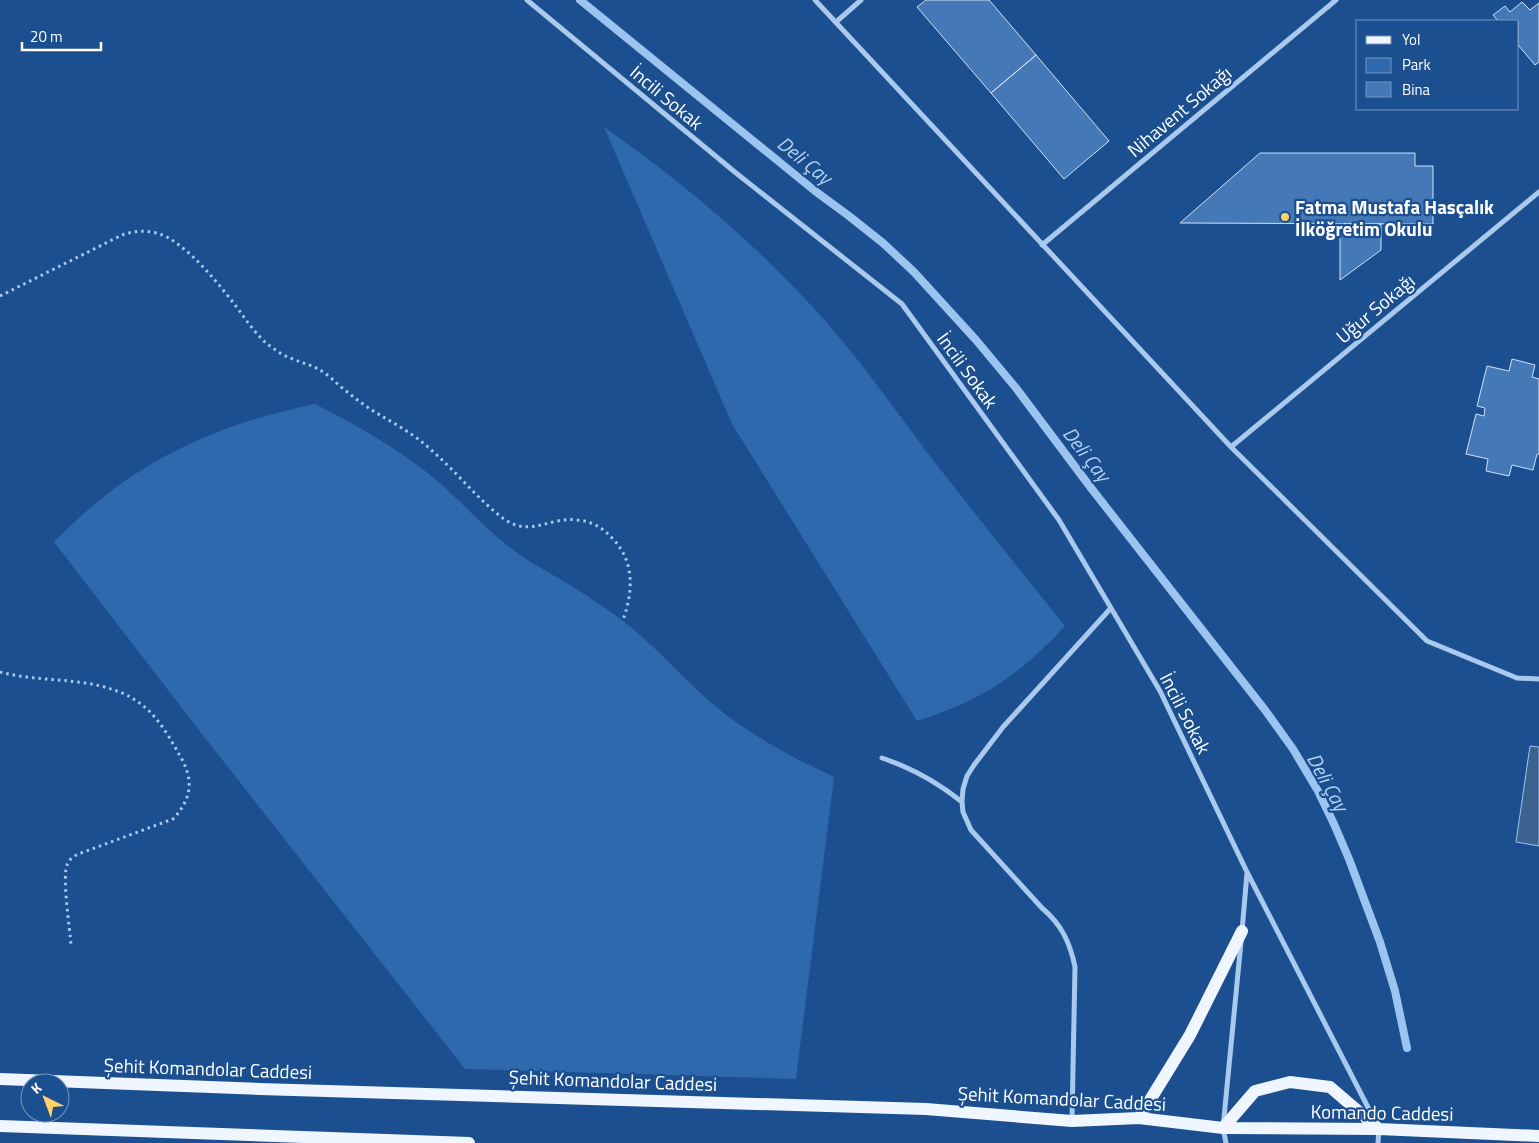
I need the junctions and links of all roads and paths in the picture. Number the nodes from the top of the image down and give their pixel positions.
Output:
1 (526, 0) edge
2 (815, 0) edge
3 (861, 0) edge
4 (1336, 0) edge
5 (836, 22) junction
6 (1539, 192) edge
7 (1042, 245) junction
8 (0, 296) edge
9 (1231, 447) junction
10 (1111, 608) junction
11 (623, 620) dead end
12 (0, 672) edge
13 (1539, 679) edge
14 (882, 758) dead end
15 (962, 802) junction
16 (1247, 872) junction
17 (1242, 931) junction
18 (71, 945) dead end
19 (0, 1079) edge
20 (1139, 1118) junction
21 (1072, 1121) junction
22 (0, 1126) edge
23 (1223, 1128) junction
24 (1379, 1129) junction
25 (1539, 1136) edge
26 (266, 1139) edge
27 (470, 1143) edge
28 (1226, 1143) edge
29 (1378, 1143) edge

1 - 10 street, İncili Sokak
2 - 5 street
3 - 5 street
4 - 7 street, Nihavent Sokağı
5 - 7 street
6 - 9 street, Uğur Sokağı
7 - 9 street
8 - 11 path
9 - 13 street
10 - 15 street
10 - 16 street, İncili Sokak
12 - 18 path
14 - 15 street
15 - 21 street
16 - 17 street
16 - 24 street, İncili Sokak
17 - 20 main road
17 - 23 street
19 - 21 main road, Şehit Komandolar Caddesi
20 - 21 main road, Şehit Komandolar Caddesi
20 - 23 main road, Şehit Komandolar Caddesi
22 - 26 main road
23 - 24 main road, Komando Caddesi
23 - 24 main road
23 - 28 street
24 - 25 main road, Komando Caddesi
24 - 29 street
26 - 27 main road

